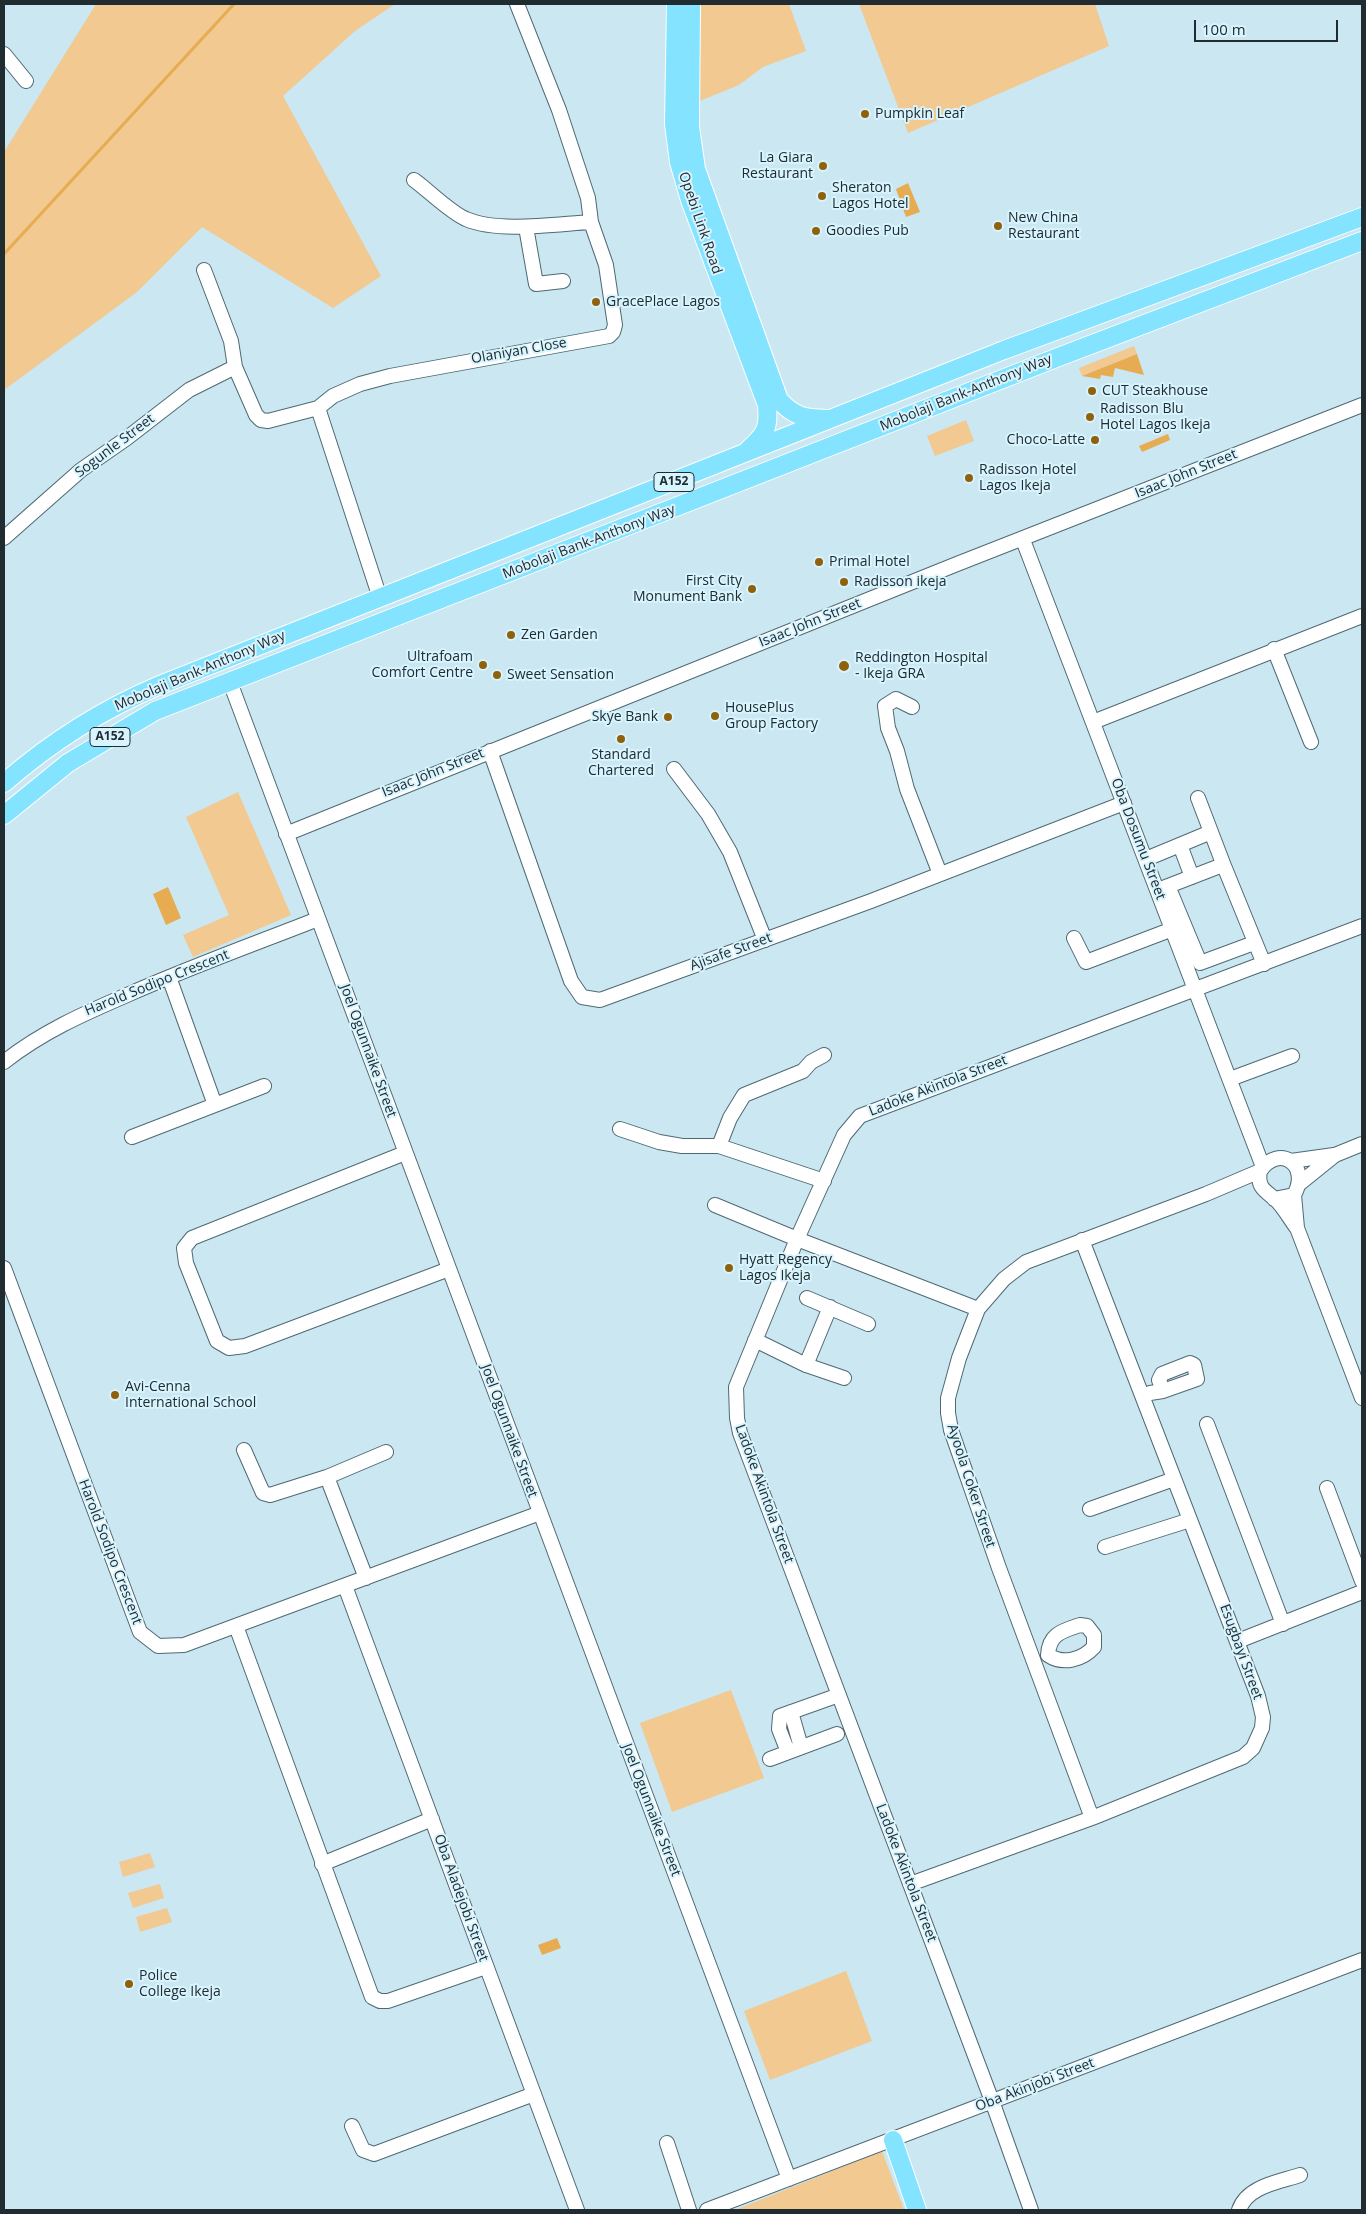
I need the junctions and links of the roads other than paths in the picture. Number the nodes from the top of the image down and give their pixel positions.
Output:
1 (517, 4) edge
2 (676, 4) edge
3 (691, 4) edge
4 (4, 54) edge
5 (26, 81) dead end
6 (414, 180) dead end
7 (1362, 218) edge
8 (591, 222) junction
9 (526, 227) junction
10 (1362, 241) edge
11 (204, 270) dead end
12 (563, 281) dead end
13 (1046, 335) junction
14 (1004, 350) junction
15 (1056, 358) junction
16 (235, 367) junction
17 (1011, 376) junction
18 (1362, 405) edge
19 (318, 408) junction
20 (833, 419) junction
21 (744, 454) junction
22 (4, 538) edge
23 (1022, 540) junction
24 (380, 598) junction
25 (1362, 616) edge
26 (1274, 649) junction
27 (230, 682) junction
28 (912, 707) dead end
29 (1093, 722) junction
30 (1311, 742) dead end
31 (490, 750) junction
32 (674, 769) dead end
33 (4, 783) edge
34 (1198, 798) dead end
35 (1124, 803) junction
36 (4, 815) edge
37 (1211, 832) junction
38 (286, 834) junction
39 (1180, 845) junction
40 (1146, 859) junction
41 (1224, 866) junction
42 (940, 874) junction
43 (1192, 877) junction
44 (318, 919) junction
45 (1362, 926) edge
46 (1170, 930) junction
47 (1074, 938) dead end
48 (765, 940) junction
49 (1254, 943) junction
50 (1264, 964) junction
51 (169, 977) junction
52 (1194, 988) junction
53 (824, 1055) dead end
54 (1292, 1056) dead end
55 (4, 1062) edge
56 (1230, 1079) junction
57 (264, 1086) dead end
58 (216, 1105) junction
59 (620, 1129) dead end
60 (132, 1137) dead end
61 (1251, 1139) junction
62 (1362, 1144) edge
63 (719, 1146) junction
64 (405, 1153) junction
65 (1335, 1155) junction
66 (1286, 1160) junction
67 (1261, 1169) junction
68 (824, 1181) junction
69 (1296, 1190) junction
70 (1274, 1199) junction
71 (715, 1205) dead end
72 (1297, 1228) junction
73 (797, 1239) junction
74 (1082, 1240) junction
75 (4, 1268) edge
76 (449, 1269) junction
77 (807, 1298) dead end
78 (830, 1307) junction
79 (978, 1309) junction
80 (868, 1324) dead end
81 (755, 1340) junction
82 (806, 1365) junction
83 (844, 1378) dead end
84 (1362, 1398) edge
85 (1207, 1424) dead end
86 (244, 1450) dead end
87 (386, 1452) dead end
88 (327, 1477) junction
89 (1174, 1479) junction
90 (1326, 1488) dead end
91 (1090, 1509) dead end
92 (540, 1513) junction
93 (1190, 1520) junction
94 (1105, 1546) dead end
95 (366, 1578) junction
96 (1362, 1581) edge
97 (345, 1586) junction
98 (1362, 1592) edge
99 (1283, 1624) junction
100 (236, 1626) junction
101 (1238, 1641) junction
102 (838, 1695) junction
103 (837, 1734) dead end
104 (794, 1749) junction
105 (770, 1759) dead end
106 (1092, 1818) junction
107 (432, 1819) junction
108 (322, 1864) junction
109 (910, 1884) junction
110 (1362, 1960) edge
111 (486, 1967) junction
112 (534, 2094) junction
113 (992, 2101) junction
114 (352, 2126) dead end
115 (893, 2140) junction
116 (667, 2143) dead end
117 (1300, 2175) dead end
118 (789, 2179) junction
119 (577, 2210) edge
120 (689, 2210) edge
121 (707, 2210) edge
122 (917, 2210) edge
123 (1031, 2210) edge
124 (1239, 2210) edge

1 - 8 street, Olaniyan Close
2 - 21 main road, Opebi Link Road
3 - 20 main road, Opebi Link Road
4 - 5 street
6 - 9 street
7 - 13 main road, Mobolaji Bank-Anthony Way / A152
8 - 9 street
8 - 19 street, Olaniyan Close
9 - 12 street
10 - 15 main road, Mobolaji Bank-Anthony Way / A152
11 - 16 street
13 - 14 main road, Mobolaji Bank-Anthony Way / A152
13 - 15 main road
14 - 17 main road
14 - 20 main road, Mobolaji Bank-Anthony Way / A152
15 - 17 main road, Mobolaji Bank-Anthony Way / A152
16 - 19 street
16 - 22 street, Sogunle Street
17 - 27 main road, Mobolaji Bank-Anthony Way / A152
18 - 23 street, Isaac John Street
19 - 24 street
20 - 21 main road, Mobolaji Bank-Anthony Way / A152
21 - 24 main road, Mobolaji Bank-Anthony Way / A152
23 - 29 street, Oba Dosumu Street
23 - 31 street, Isaac John Street
24 - 33 main road, Mobolaji Bank-Anthony Way / A152
25 - 26 street
26 - 29 street
26 - 30 street
27 - 36 main road, Mobolaji Bank-Anthony Way / A152
27 - 38 street, Joel Ogunnaike Street
28 - 42 street
29 - 35 street, Oba Dosumu Street
31 - 38 street, Isaac John Street
31 - 48 street, Ajisafe Street
32 - 48 street
34 - 37 street
35 - 40 street, Oba Dosumu Street
35 - 42 street, Ajisafe Street
37 - 39 street
37 - 41 street
38 - 44 street, Joel Ogunnaike Street
39 - 40 street
39 - 43 street
40 - 46 street, Oba Dosumu Street
41 - 43 street
41 - 49 street
42 - 48 street, Ajisafe Street
43 - 49 street
44 - 51 street, Harold Sodipo Crescent
44 - 64 street, Joel Ogunnaike Street
45 - 50 street, Ladoke Akintola Street
46 - 47 street
46 - 52 street, Oba Dosumu Street
49 - 50 street
50 - 52 street, Ladoke Akintola Street
51 - 55 street, Harold Sodipo Crescent
51 - 58 street
52 - 56 street, Oba Dosumu Street
52 - 68 street, Ladoke Akintola Street
53 - 63 street
54 - 56 street
56 - 61 street, Oba Dosumu Street
57 - 58 street
58 - 60 street
59 - 63 street
61 - 66 street
61 - 67 street, Oba Dosumu Street
62 - 65 street
63 - 68 street
64 - 76 street, Joel Ogunnaike Street
64 - 76 street
65 - 66 street
65 - 69 street
66 - 67 street
66 - 69 street
67 - 70 street
67 - 74 street, Ayoola Coker Street
68 - 73 street, Ladoke Akintola Street
69 - 70 street
69 - 72 street
70 - 72 street
71 - 73 street
72 - 84 street
73 - 79 street
73 - 81 street, Ladoke Akintola Street
74 - 79 street, Ayoola Coker Street
74 - 89 street, Esugbayi Street
75 - 100 street, Harold Sodipo Crescent
76 - 92 street, Joel Ogunnaike Street
77 - 78 street
78 - 80 street
78 - 82 street
79 - 106 street, Ayoola Coker Street
81 - 82 street
81 - 102 street, Ladoke Akintola Street
82 - 83 street
85 - 99 street
86 - 88 street
87 - 88 street
88 - 95 street
89 - 91 street
89 - 93 street, Esugbayi Street
90 - 96 street
92 - 95 street, Harold Sodipo Crescent
92 - 118 street, Joel Ogunnaike Street
93 - 94 street
93 - 101 street, Esugbayi Street
95 - 97 street, Harold Sodipo Crescent
97 - 100 street, Harold Sodipo Crescent
97 - 107 street, Oba Aladejobi Street
98 - 99 street
99 - 101 street
100 - 108 street
101 - 106 street, Esugbayi Street
102 - 104 street
102 - 109 street, Ladoke Akintola Street
103 - 104 street
104 - 105 street
106 - 109 street, Esugbayi Street
107 - 108 street
107 - 111 street, Oba Aladejobi Street
108 - 111 street
109 - 113 street, Ladoke Akintola Street
110 - 113 street, Oba Akinjobi Street
111 - 112 street, Oba Aladejobi Street
112 - 114 street
112 - 119 street, Oba Aladejobi Street
113 - 115 street, Oba Akinjobi Street
113 - 123 street, Ladoke Akintola Street
115 - 118 street, Oba Akinjobi Street
115 - 122 main road
116 - 120 street
117 - 124 street
118 - 121 street, Oba Akinjobi Street

